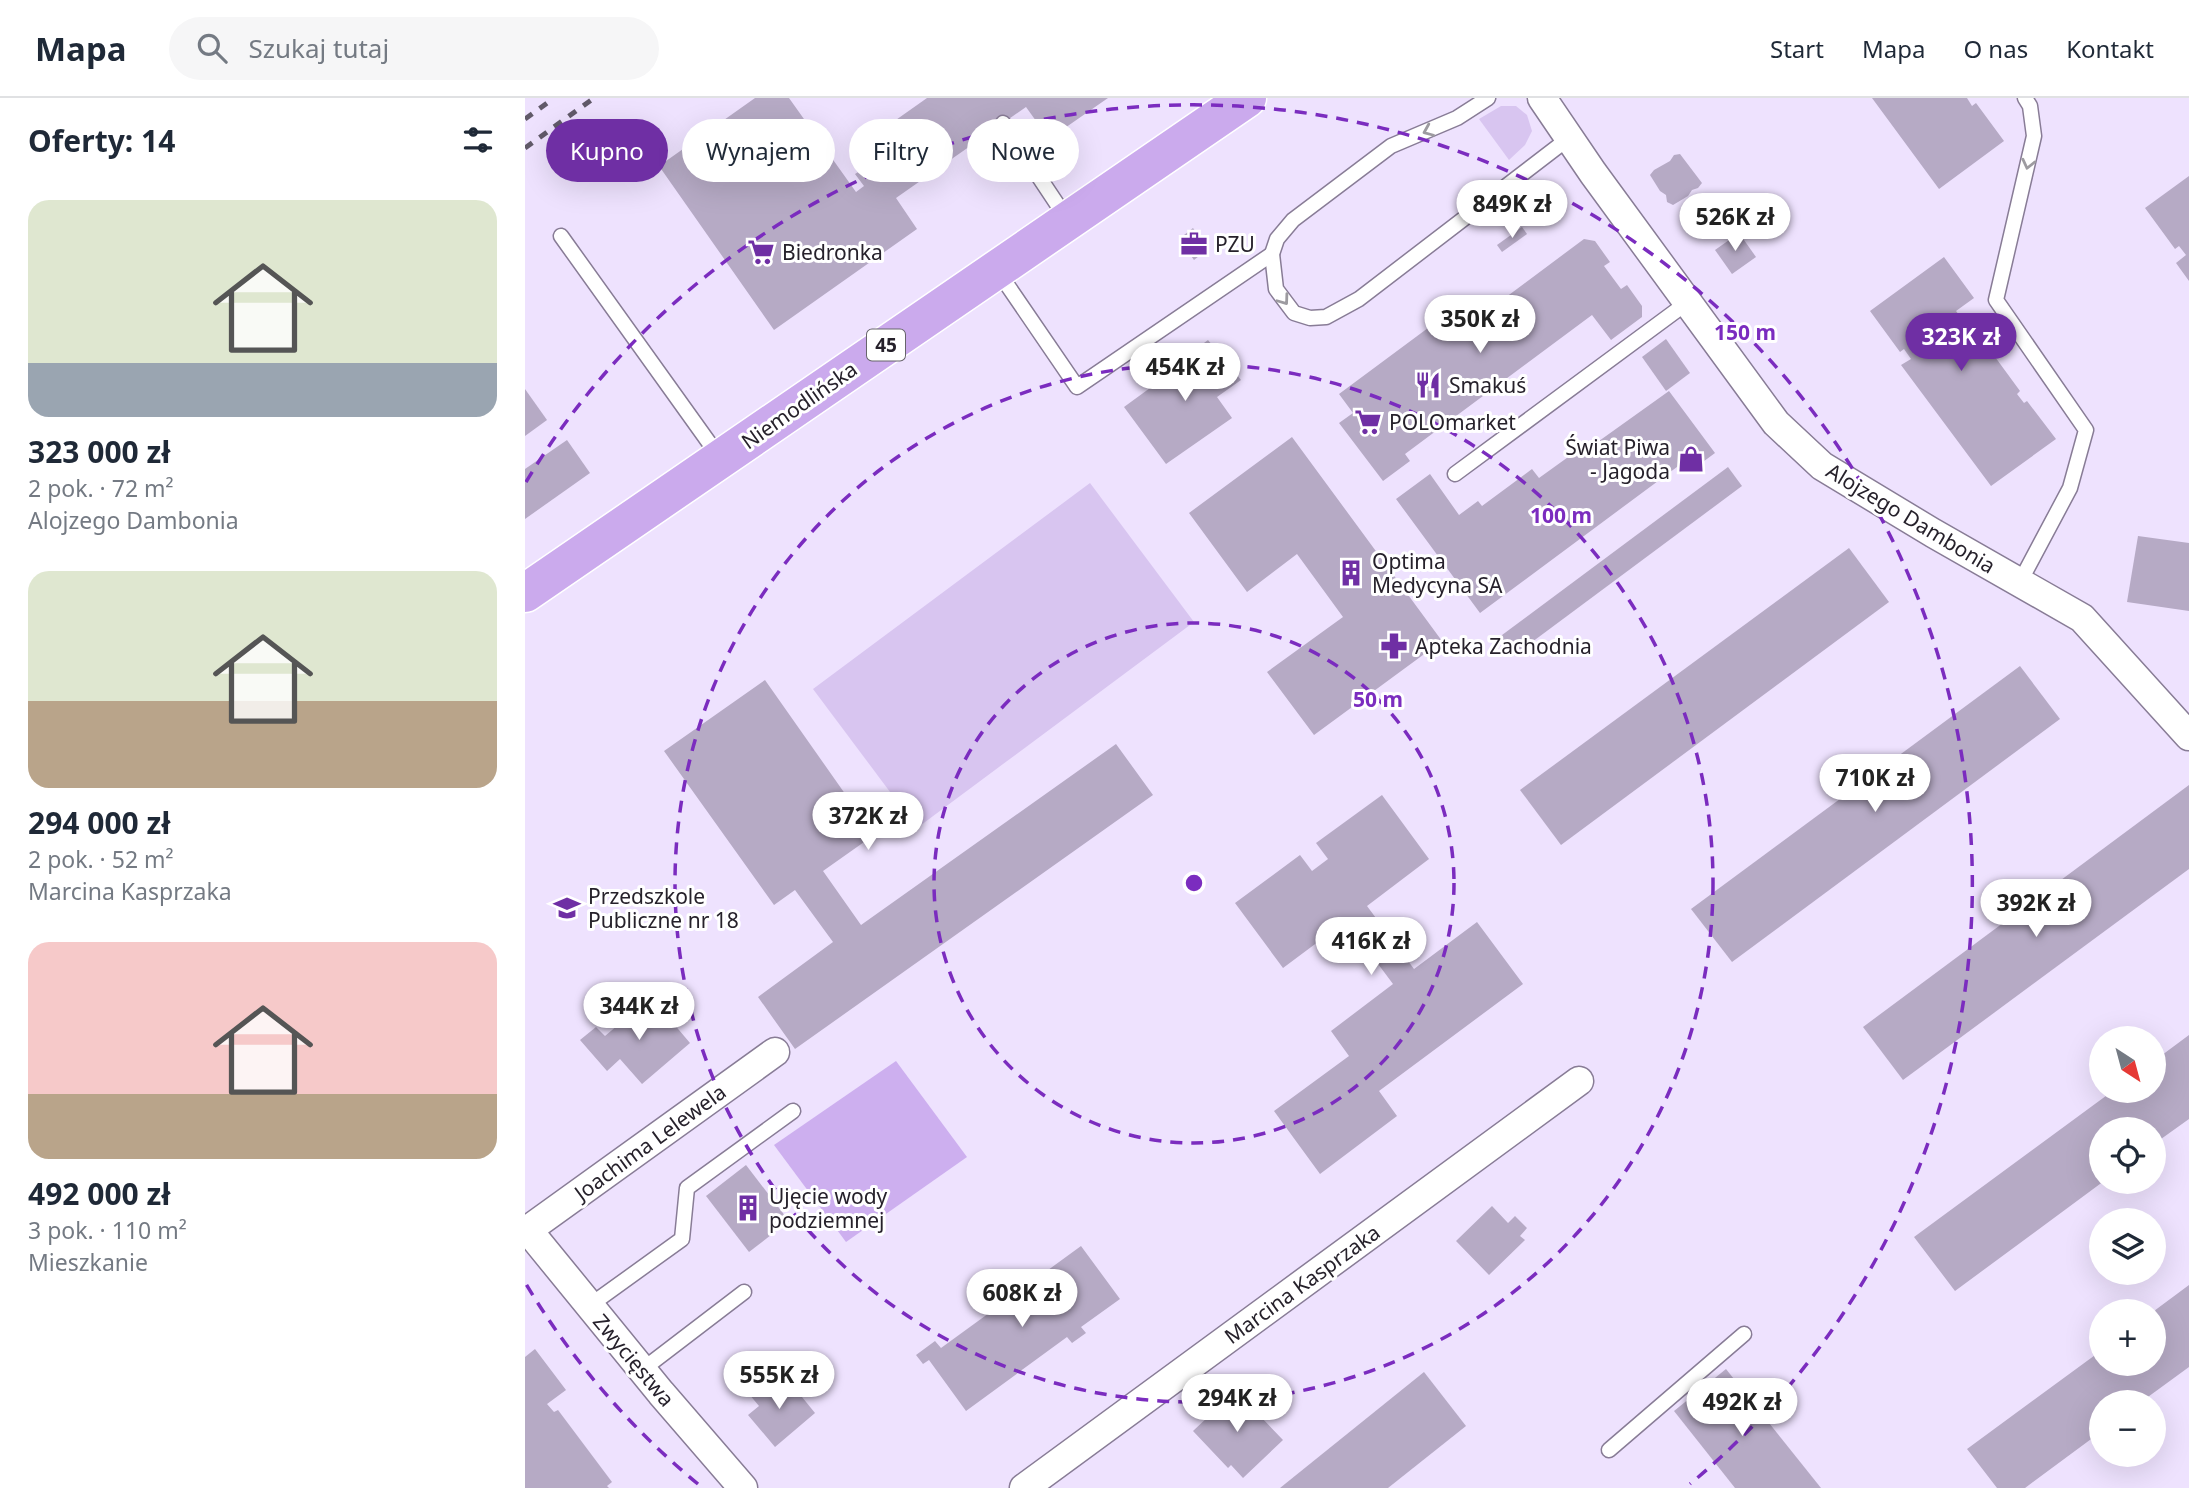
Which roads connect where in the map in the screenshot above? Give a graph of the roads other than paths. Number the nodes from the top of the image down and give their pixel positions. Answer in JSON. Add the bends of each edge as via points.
{"nodes":[{"id":1,"x":1247,"y":98,"type":"edge"},
{"id":2,"x":1488,"y":98,"type":"edge"},
{"id":3,"x":1542,"y":98,"type":"edge"},
{"id":4,"x":2025,"y":98,"type":"edge"},
{"id":5,"x":1569,"y":138,"type":"junction"},
{"id":6,"x":1043,"y":182,"type":"edge"},
{"id":7,"x":1068,"y":220,"type":"junction"},
{"id":8,"x":561,"y":236,"type":"dead end"},
{"id":9,"x":1272,"y":254,"type":"junction"},
{"id":10,"x":996,"y":269,"type":"junction"},
{"id":11,"x":1688,"y":302,"type":"junction"},
{"id":12,"x":721,"y":459,"type":"junction"},
{"id":13,"x":1455,"y":474,"type":"dead end"},
{"id":14,"x":2020,"y":582,"type":"junction"},
{"id":15,"x":525,"y":593,"type":"edge"},
{"id":16,"x":2189,"y":736,"type":"edge"},
{"id":17,"x":775,"y":1052,"type":"dead end"},
{"id":18,"x":1580,"y":1081,"type":"dead end"},
{"id":19,"x":793,"y":1111,"type":"dead end"},
{"id":20,"x":526,"y":1231,"type":"edge"},
{"id":21,"x":744,"y":1292,"type":"dead end"},
{"id":22,"x":589,"y":1306,"type":"junction"},
{"id":23,"x":1744,"y":1334,"type":"dead end"},
{"id":24,"x":642,"y":1370,"type":"junction"},
{"id":25,"x":1609,"y":1450,"type":"dead end"},
{"id":26,"x":743,"y":1488,"type":"edge"},
{"id":27,"x":1024,"y":1488,"type":"edge"}],
"edges":[{"from":1,"to":7,"type":"main road","name":"Niemodlińska","number":"45"},
{"from":2,"to":9,"type":"lane","one_way":true,"via":[[1458,118],[1391,146],[1293,220],[1277,239]]},
{"from":3,"to":5,"type":"street","name":"Alojzego Dambonia"},
{"from":4,"to":14,"type":"lane","one_way":true,"via":[[2034,136],[1996,300],[2086,430],[2070,488]]},
{"from":9,"to":5,"type":"lane","one_way":true,"via":[[1276,289],[1294,313],[1326,317],[1359,299]]},
{"from":5,"to":11,"type":"street","name":"Alojzego Dambonia"},
{"from":6,"to":7,"type":"lane"},
{"from":7,"to":10,"type":"main road","name":"Niemodlińska","number":"45"},
{"from":8,"to":12,"type":"lane"},
{"from":9,"to":10,"type":"lane","via":[[1077,387]]},
{"from":10,"to":12,"type":"main road","name":"Niemodlińska","number":"45"},
{"from":11,"to":13,"type":"lane"},
{"from":11,"to":14,"type":"street","name":"Alojzego Dambonia","via":[[1776,423],[1822,466]]},
{"from":12,"to":15,"type":"main road","name":"Niemodlińska","number":"45"},
{"from":14,"to":16,"type":"street","name":"Alojzego Dambonia","via":[[2082,618]]},
{"from":17,"to":20,"type":"street","name":"Joachima Lelewela"},
{"from":18,"to":27,"type":"street","name":"Marcina Kasprzaka"},
{"from":19,"to":22,"type":"lane","via":[[687,1188],[682,1239]]},
{"from":20,"to":22,"type":"street","name":"Zwycięstwa"},
{"from":21,"to":24,"type":"lane"},
{"from":22,"to":24,"type":"street","name":"Zwycięstwa"},
{"from":23,"to":25,"type":"lane"},
{"from":24,"to":26,"type":"street","name":"Zwycięstwa"}]}
